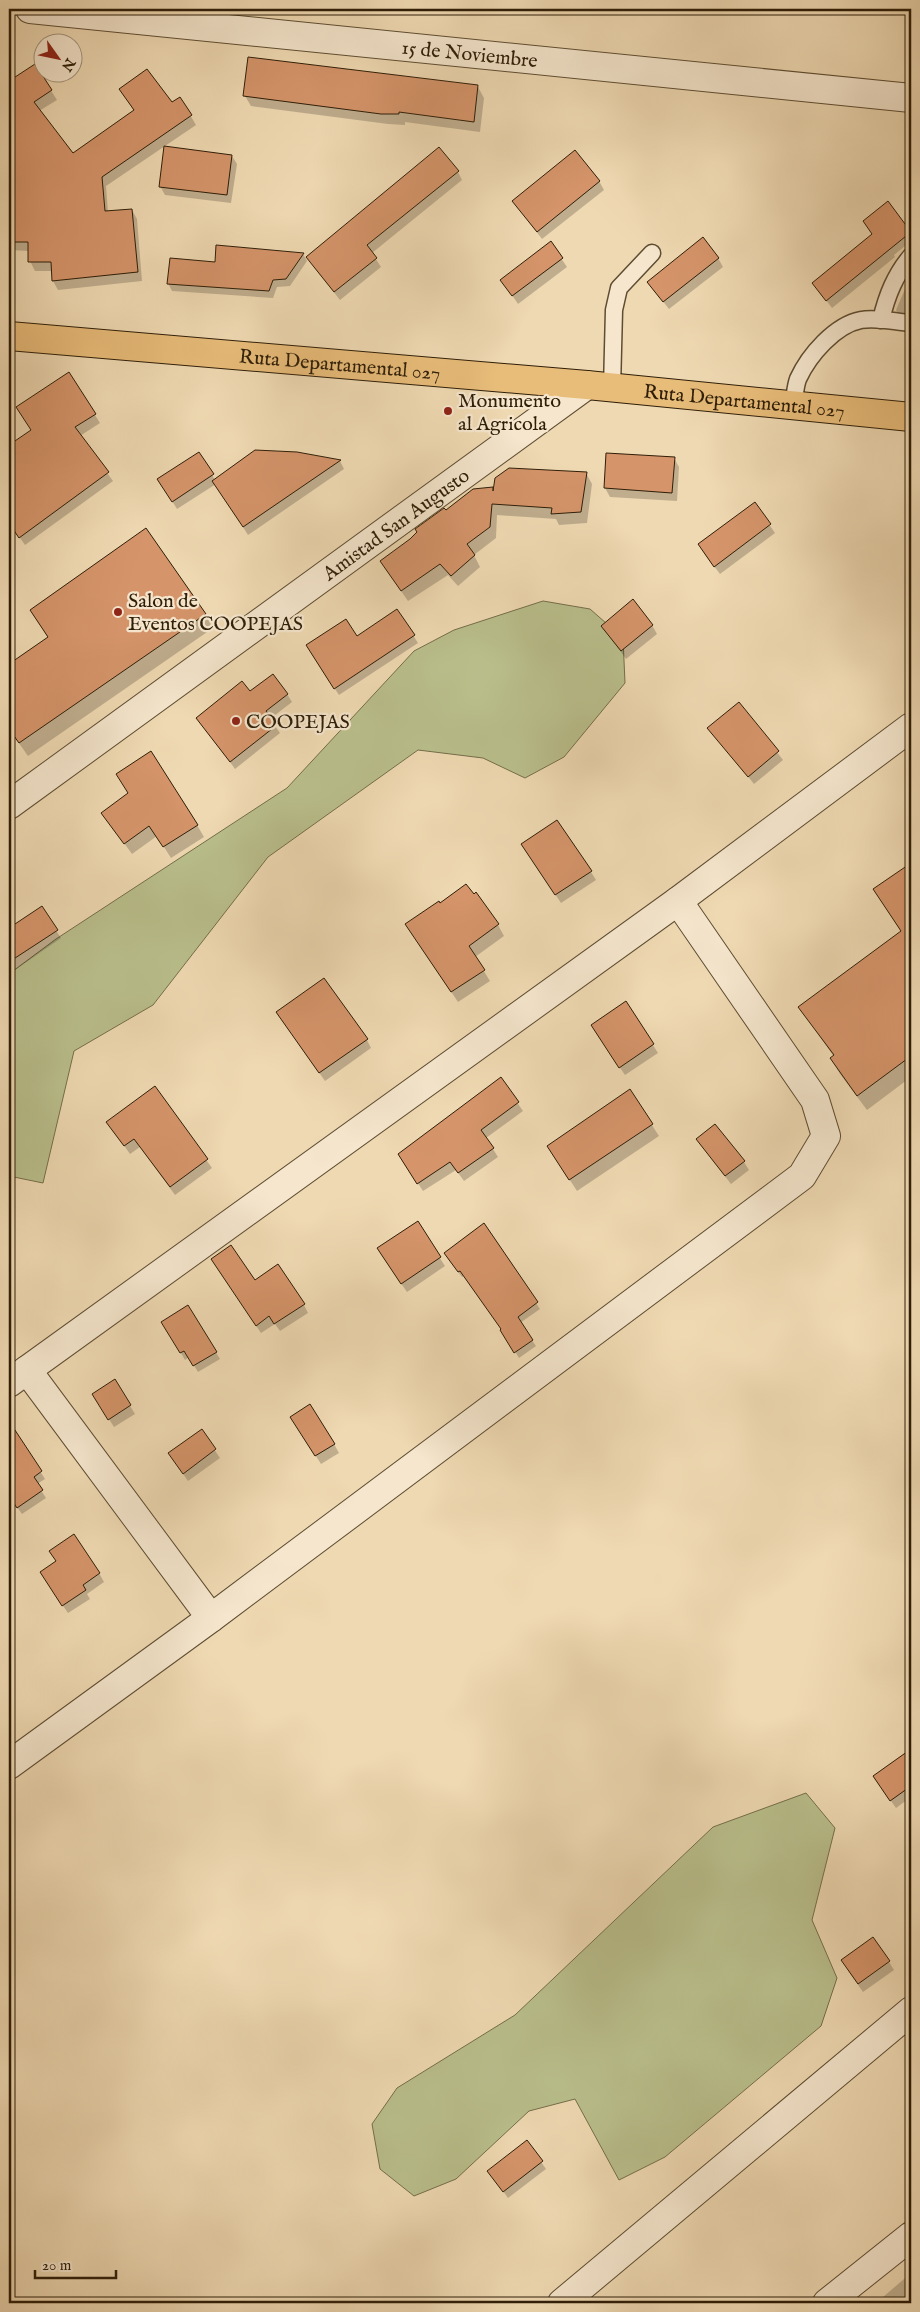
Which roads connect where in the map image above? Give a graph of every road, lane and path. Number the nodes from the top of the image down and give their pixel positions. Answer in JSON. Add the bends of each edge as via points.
{"nodes":[{"id":1,"x":30,"y":9,"type":"edge"},
{"id":2,"x":911,"y":98,"type":"edge"},
{"id":3,"x":652,"y":253,"type":"dead end"},
{"id":4,"x":911,"y":256,"type":"edge"},
{"id":5,"x":882,"y":320,"type":"junction"},
{"id":6,"x":911,"y":324,"type":"edge"},
{"id":7,"x":9,"y":336,"type":"edge"},
{"id":8,"x":599,"y":387,"type":"junction"},
{"id":9,"x":793,"y":406,"type":"junction"},
{"id":10,"x":911,"y":417,"type":"edge"},
{"id":11,"x":911,"y":727,"type":"edge"},
{"id":12,"x":9,"y":805,"type":"edge"},
{"id":13,"x":678,"y":901,"type":"junction"},
{"id":14,"x":18,"y":1377,"type":"edge"},
{"id":15,"x":211,"y":1618,"type":"junction"},
{"id":16,"x":9,"y":1765,"type":"edge"},
{"id":17,"x":911,"y":2011,"type":"edge"},
{"id":18,"x":911,"y":2236,"type":"edge"},
{"id":19,"x":562,"y":2303,"type":"edge"},
{"id":20,"x":827,"y":2303,"type":"edge"}],
"edges":[{"from":1,"to":2,"type":"street","name":"15 de Noviembre"},
{"from":3,"to":8,"type":"lane","via":[[620,288]]},
{"from":4,"to":5,"type":"lane","via":[[887,295]]},
{"from":5,"to":6,"type":"lane"},
{"from":5,"to":9,"type":"lane","via":[[853,322],[830,338],[802,372]]},
{"from":7,"to":8,"type":"main road","name":"Ruta Departamental 027"},
{"from":8,"to":9,"type":"main road","name":"Ruta Departamental 027"},
{"from":8,"to":12,"type":"street","name":"Amistad San Augusto"},
{"from":9,"to":10,"type":"main road","name":"Ruta Departamental 027"},
{"from":11,"to":13,"type":"street"},
{"from":13,"to":14,"type":"street"},
{"from":13,"to":15,"type":"street","via":[[815,1100],[826,1136],[802,1176]]},
{"from":14,"to":15,"type":"street"},
{"from":15,"to":16,"type":"street"},
{"from":17,"to":19,"type":"street"},
{"from":18,"to":20,"type":"street"}]}
